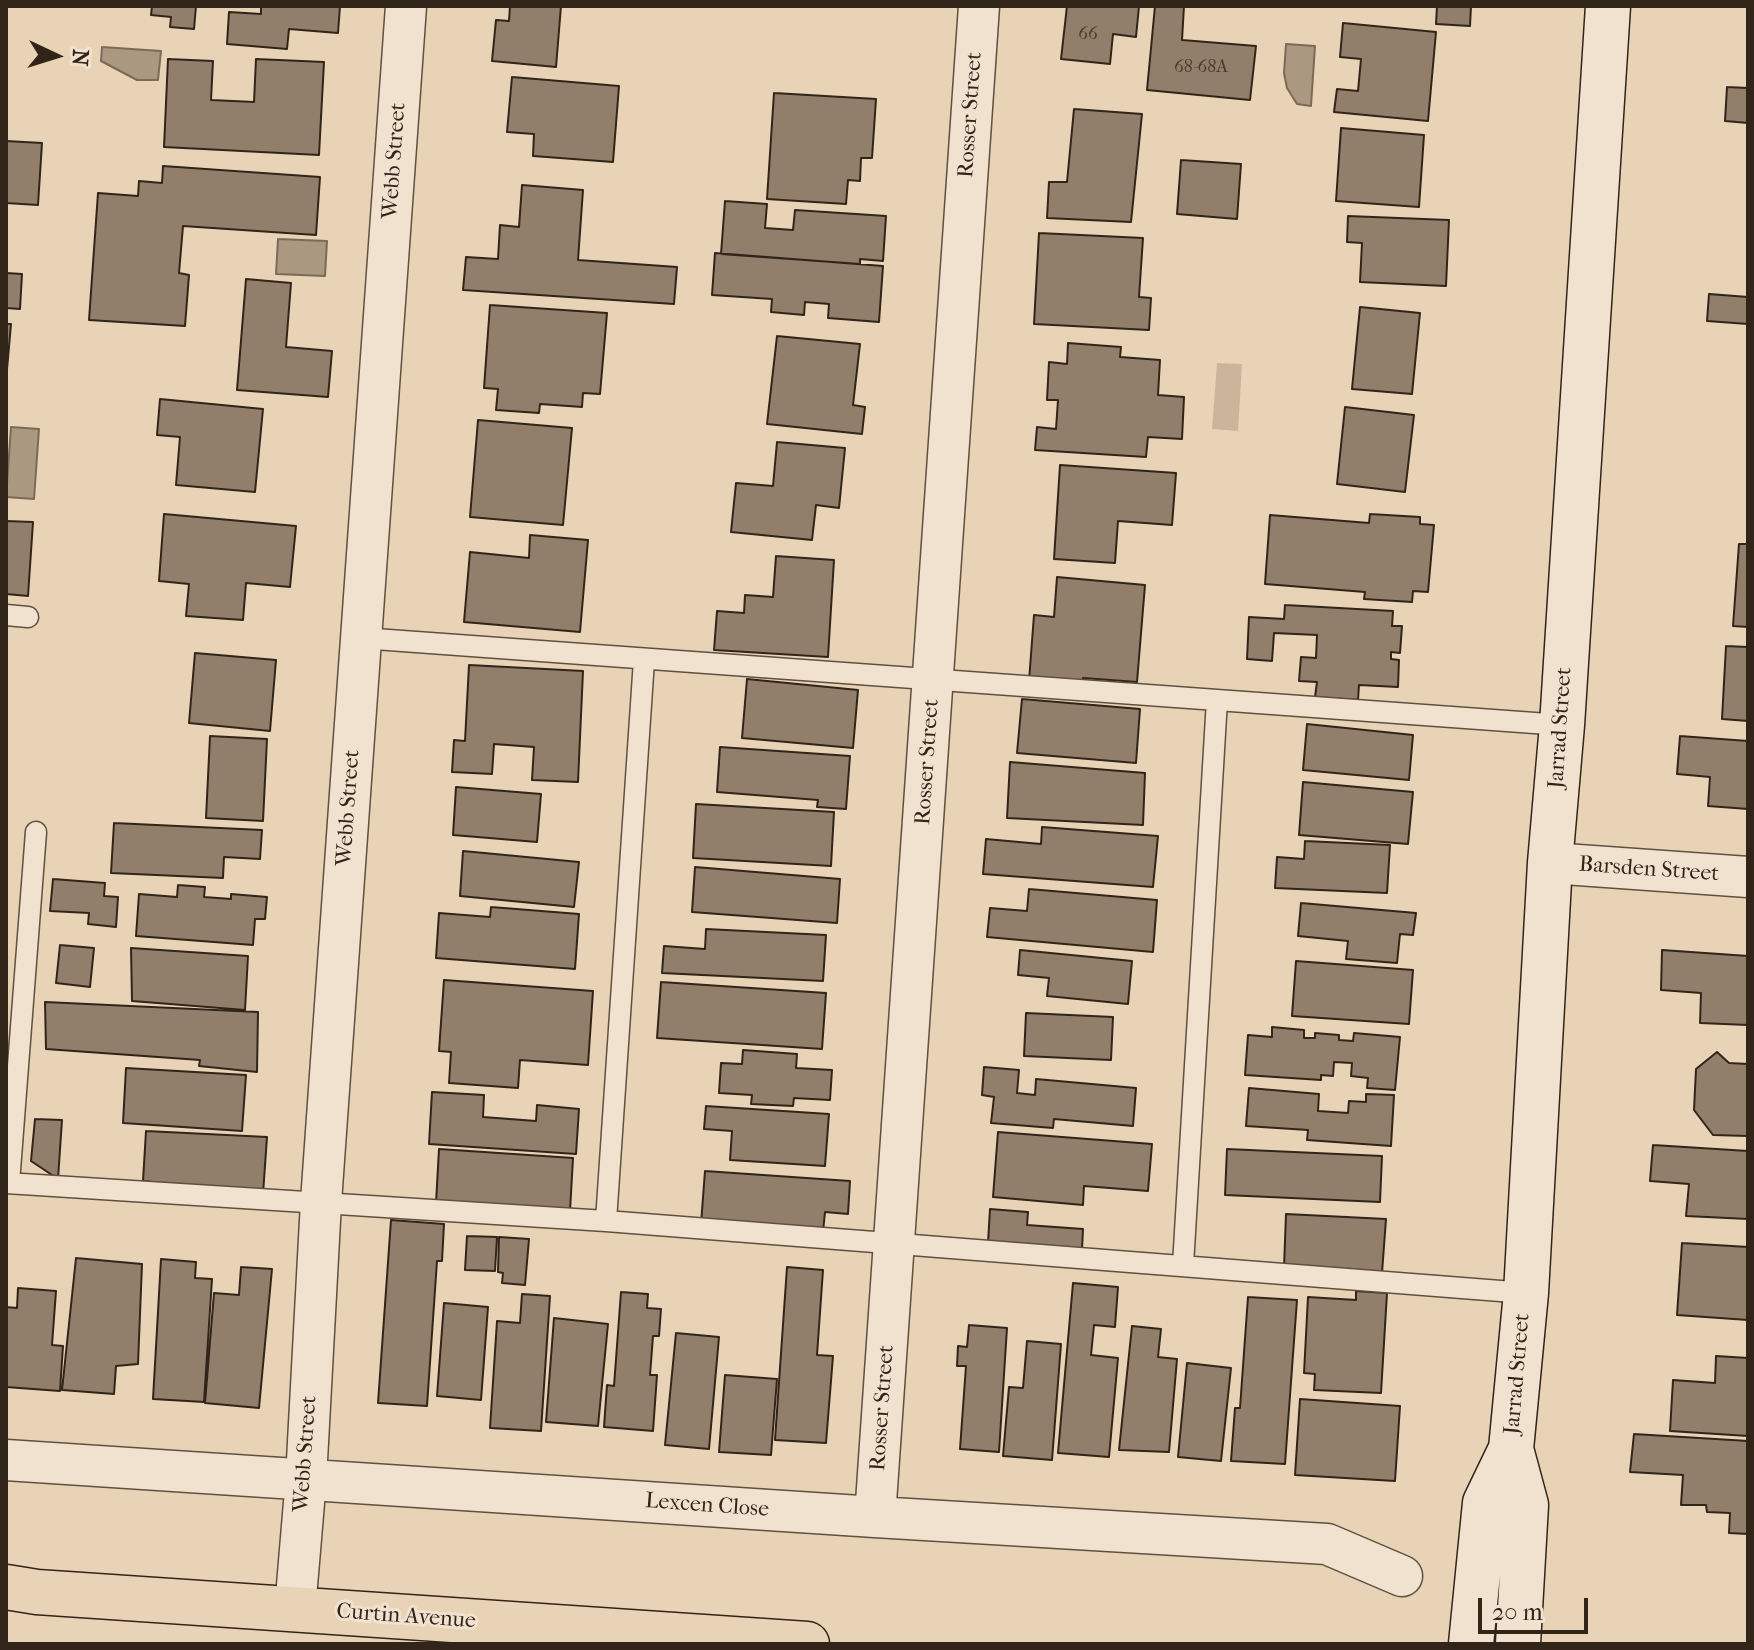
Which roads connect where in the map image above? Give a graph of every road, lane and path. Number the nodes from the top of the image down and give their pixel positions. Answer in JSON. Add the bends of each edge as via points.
{"nodes":[{"id":1,"x":406,"y":6,"type":"edge"},
{"id":2,"x":979,"y":6,"type":"edge"},
{"id":3,"x":1608,"y":6,"type":"edge"},
{"id":4,"x":6,"y":615,"type":"edge"},
{"id":5,"x":28,"y":617,"type":"dead end"},
{"id":6,"x":361,"y":638,"type":"junction"},
{"id":7,"x":644,"y":660,"type":"junction"},
{"id":8,"x":933,"y":679,"type":"junction"},
{"id":9,"x":1217,"y":700,"type":"junction"},
{"id":10,"x":1562,"y":725,"type":"junction"},
{"id":11,"x":36,"y":832,"type":"dead end"},
{"id":12,"x":1550,"y":863,"type":"junction"},
{"id":13,"x":1748,"y":877,"type":"edge"},
{"id":14,"x":8,"y":1183,"type":"edge"},
{"id":15,"x":321,"y":1202,"type":"junction"},
{"id":16,"x":606,"y":1221,"type":"junction"},
{"id":17,"x":895,"y":1242,"type":"junction"},
{"id":18,"x":1183,"y":1265,"type":"junction"},
{"id":19,"x":1526,"y":1293,"type":"junction"},
{"id":20,"x":1511,"y":1449,"type":"junction"},
{"id":21,"x":6,"y":1460,"type":"edge"},
{"id":22,"x":306,"y":1479,"type":"junction"},
{"id":23,"x":875,"y":1517,"type":"junction"},
{"id":24,"x":1402,"y":1576,"type":"dead end"},
{"id":25,"x":6,"y":1587,"type":"edge"},
{"id":26,"x":295,"y":1609,"type":"junction"},
{"id":27,"x":807,"y":1644,"type":"edge"},
{"id":28,"x":1471,"y":1644,"type":"edge"},
{"id":29,"x":1518,"y":1644,"type":"edge"}],
"edges":[{"from":1,"to":6,"type":"street","name":"Webb Street"},
{"from":2,"to":8,"type":"street","name":"Rosser Street"},
{"from":3,"to":10,"type":"street","name":"Jarrad Street"},
{"from":4,"to":5,"type":"lane"},
{"from":6,"to":7,"type":"lane"},
{"from":6,"to":15,"type":"street","name":"Webb Street"},
{"from":7,"to":8,"type":"lane"},
{"from":7,"to":16,"type":"lane"},
{"from":8,"to":9,"type":"lane"},
{"from":8,"to":17,"type":"street","name":"Rosser Street"},
{"from":9,"to":10,"type":"lane"},
{"from":9,"to":18,"type":"lane"},
{"from":10,"to":12,"type":"street","name":"Jarrad Street"},
{"from":11,"to":14,"type":"lane"},
{"from":12,"to":13,"type":"street","name":"Barsden Street"},
{"from":12,"to":19,"type":"street","name":"Jarrad Street"},
{"from":14,"to":15,"type":"lane"},
{"from":15,"to":16,"type":"lane"},
{"from":15,"to":22,"type":"street","name":"Webb Street"},
{"from":16,"to":17,"type":"lane"},
{"from":17,"to":18,"type":"lane"},
{"from":17,"to":23,"type":"street","name":"Rosser Street"},
{"from":18,"to":19,"type":"lane"},
{"from":19,"to":20,"type":"street","name":"Jarrad Street"},
{"from":20,"to":28,"type":"street","name":"Jarrad Street","via":[[1485,1503]]},
{"from":20,"to":29,"type":"street","name":"Jarrad Street","via":[[1526,1505]]},
{"from":21,"to":22,"type":"street","name":"Lexcen Close"},
{"from":22,"to":23,"type":"street","name":"Lexcen Close"},
{"from":22,"to":26,"type":"street","name":"Webb Street"},
{"from":23,"to":24,"type":"street","name":"Lexcen Close","via":[[1327,1544]]},
{"from":25,"to":26,"type":"main road","name":"Curtin Avenue"},
{"from":26,"to":27,"type":"main road","name":"Curtin Avenue"}]}
